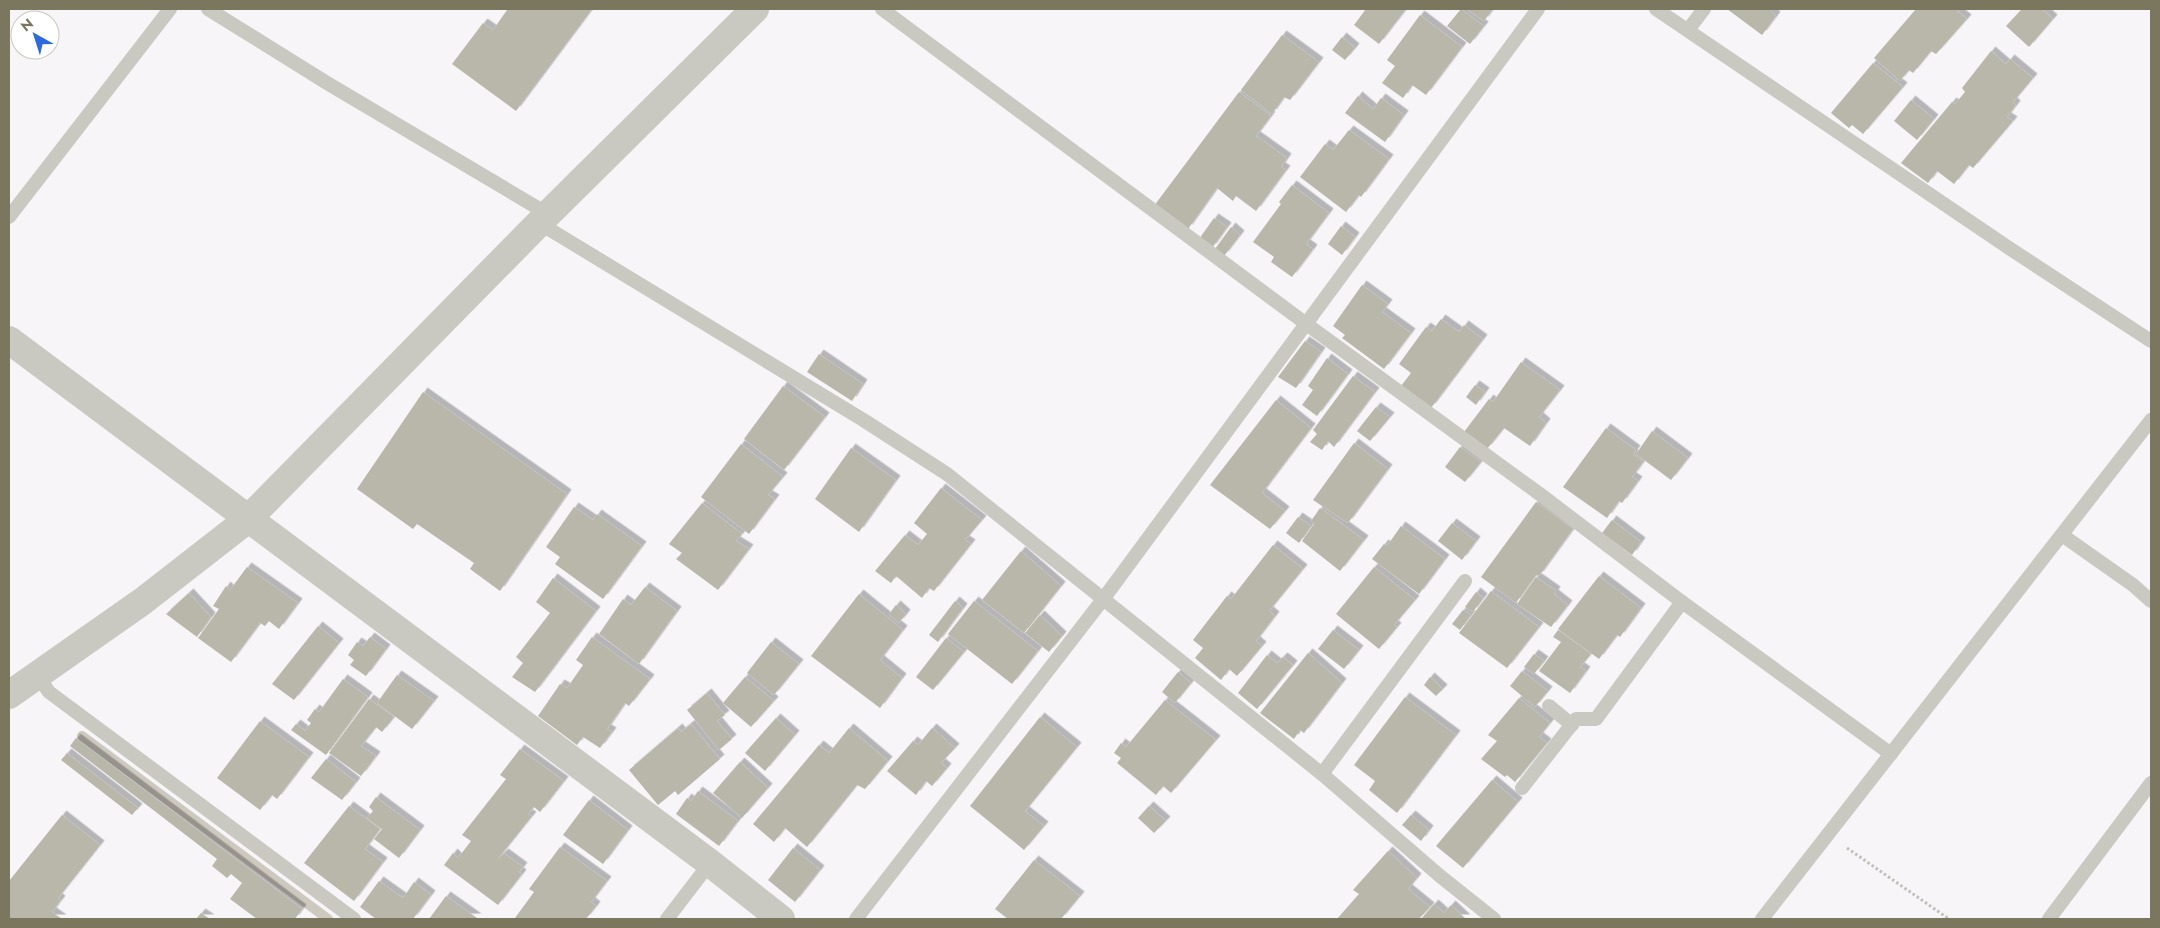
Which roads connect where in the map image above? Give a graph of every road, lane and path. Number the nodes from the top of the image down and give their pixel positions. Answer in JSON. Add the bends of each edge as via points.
{"nodes":[{"id":1,"x":170,"y":9,"type":"edge"},
{"id":2,"x":208,"y":9,"type":"edge"},
{"id":3,"x":756,"y":9,"type":"edge"},
{"id":4,"x":882,"y":9,"type":"edge"},
{"id":5,"x":1538,"y":9,"type":"edge"},
{"id":6,"x":1656,"y":9,"type":"edge"},
{"id":7,"x":1704,"y":9,"type":"edge"},
{"id":8,"x":1688,"y":30,"type":"junction"},
{"id":9,"x":9,"y":217,"type":"edge"},
{"id":10,"x":544,"y":219,"type":"junction"},
{"id":11,"x":1305,"y":323,"type":"junction"},
{"id":12,"x":9,"y":340,"type":"edge"},
{"id":13,"x":2151,"y":341,"type":"edge"},
{"id":14,"x":2151,"y":420,"type":"edge"},
{"id":15,"x":248,"y":520,"type":"junction"},
{"id":16,"x":2062,"y":535,"type":"junction"},
{"id":17,"x":1465,"y":581,"type":"dead end"},
{"id":18,"x":1104,"y":598,"type":"junction"},
{"id":19,"x":2151,"y":601,"type":"edge"},
{"id":20,"x":1682,"y":602,"type":"junction"},
{"id":21,"x":37,"y":675,"type":"junction"},
{"id":22,"x":9,"y":695,"type":"edge"},
{"id":23,"x":1549,"y":706,"type":"dead end"},
{"id":24,"x":1572,"y":725,"type":"junction"},
{"id":25,"x":1891,"y":754,"type":"junction"},
{"id":26,"x":1322,"y":774,"type":"junction"},
{"id":27,"x":2151,"y":783,"type":"edge"},
{"id":28,"x":1522,"y":788,"type":"dead end"},
{"id":29,"x":1828,"y":835,"type":"junction"},
{"id":30,"x":710,"y":863,"type":"junction"},
{"id":31,"x":354,"y":919,"type":"edge"},
{"id":32,"x":668,"y":919,"type":"edge"},
{"id":33,"x":781,"y":919,"type":"edge"},
{"id":34,"x":856,"y":919,"type":"edge"},
{"id":35,"x":1494,"y":919,"type":"edge"},
{"id":36,"x":1762,"y":919,"type":"edge"},
{"id":37,"x":1950,"y":919,"type":"edge"},
{"id":38,"x":2049,"y":919,"type":"edge"}],
"edges":[{"from":1,"to":9,"type":"lane"},
{"from":2,"to":10,"type":"lane"},
{"from":3,"to":10,"type":"street"},
{"from":4,"to":11,"type":"lane"},
{"from":5,"to":11,"type":"lane"},
{"from":6,"to":8,"type":"lane"},
{"from":7,"to":8,"type":"lane"},
{"from":8,"to":13,"type":"lane"},
{"from":10,"to":15,"type":"street"},
{"from":10,"to":18,"type":"lane","via":[[947,474]]},
{"from":11,"to":18,"type":"lane"},
{"from":11,"to":20,"type":"lane"},
{"from":12,"to":15,"type":"street"},
{"from":14,"to":16,"type":"lane"},
{"from":15,"to":21,"type":"street","via":[[142,601]]},
{"from":15,"to":30,"type":"street"},
{"from":16,"to":19,"type":"lane"},
{"from":16,"to":25,"type":"lane"},
{"from":17,"to":26,"type":"lane"},
{"from":18,"to":26,"type":"lane"},
{"from":18,"to":34,"type":"lane"},
{"from":20,"to":24,"type":"lane","via":[[1596,719],[1576,719]]},
{"from":20,"to":25,"type":"lane"},
{"from":21,"to":22,"type":"street"},
{"from":21,"to":31,"type":"lane","via":[[49,692]]},
{"from":23,"to":24,"type":"lane"},
{"from":24,"to":28,"type":"lane"},
{"from":25,"to":29,"type":"lane"},
{"from":26,"to":35,"type":"lane"},
{"from":27,"to":38,"type":"lane"},
{"from":29,"to":36,"type":"lane"},
{"from":29,"to":37,"type":"path"},
{"from":30,"to":32,"type":"lane"},
{"from":30,"to":33,"type":"street"}]}
